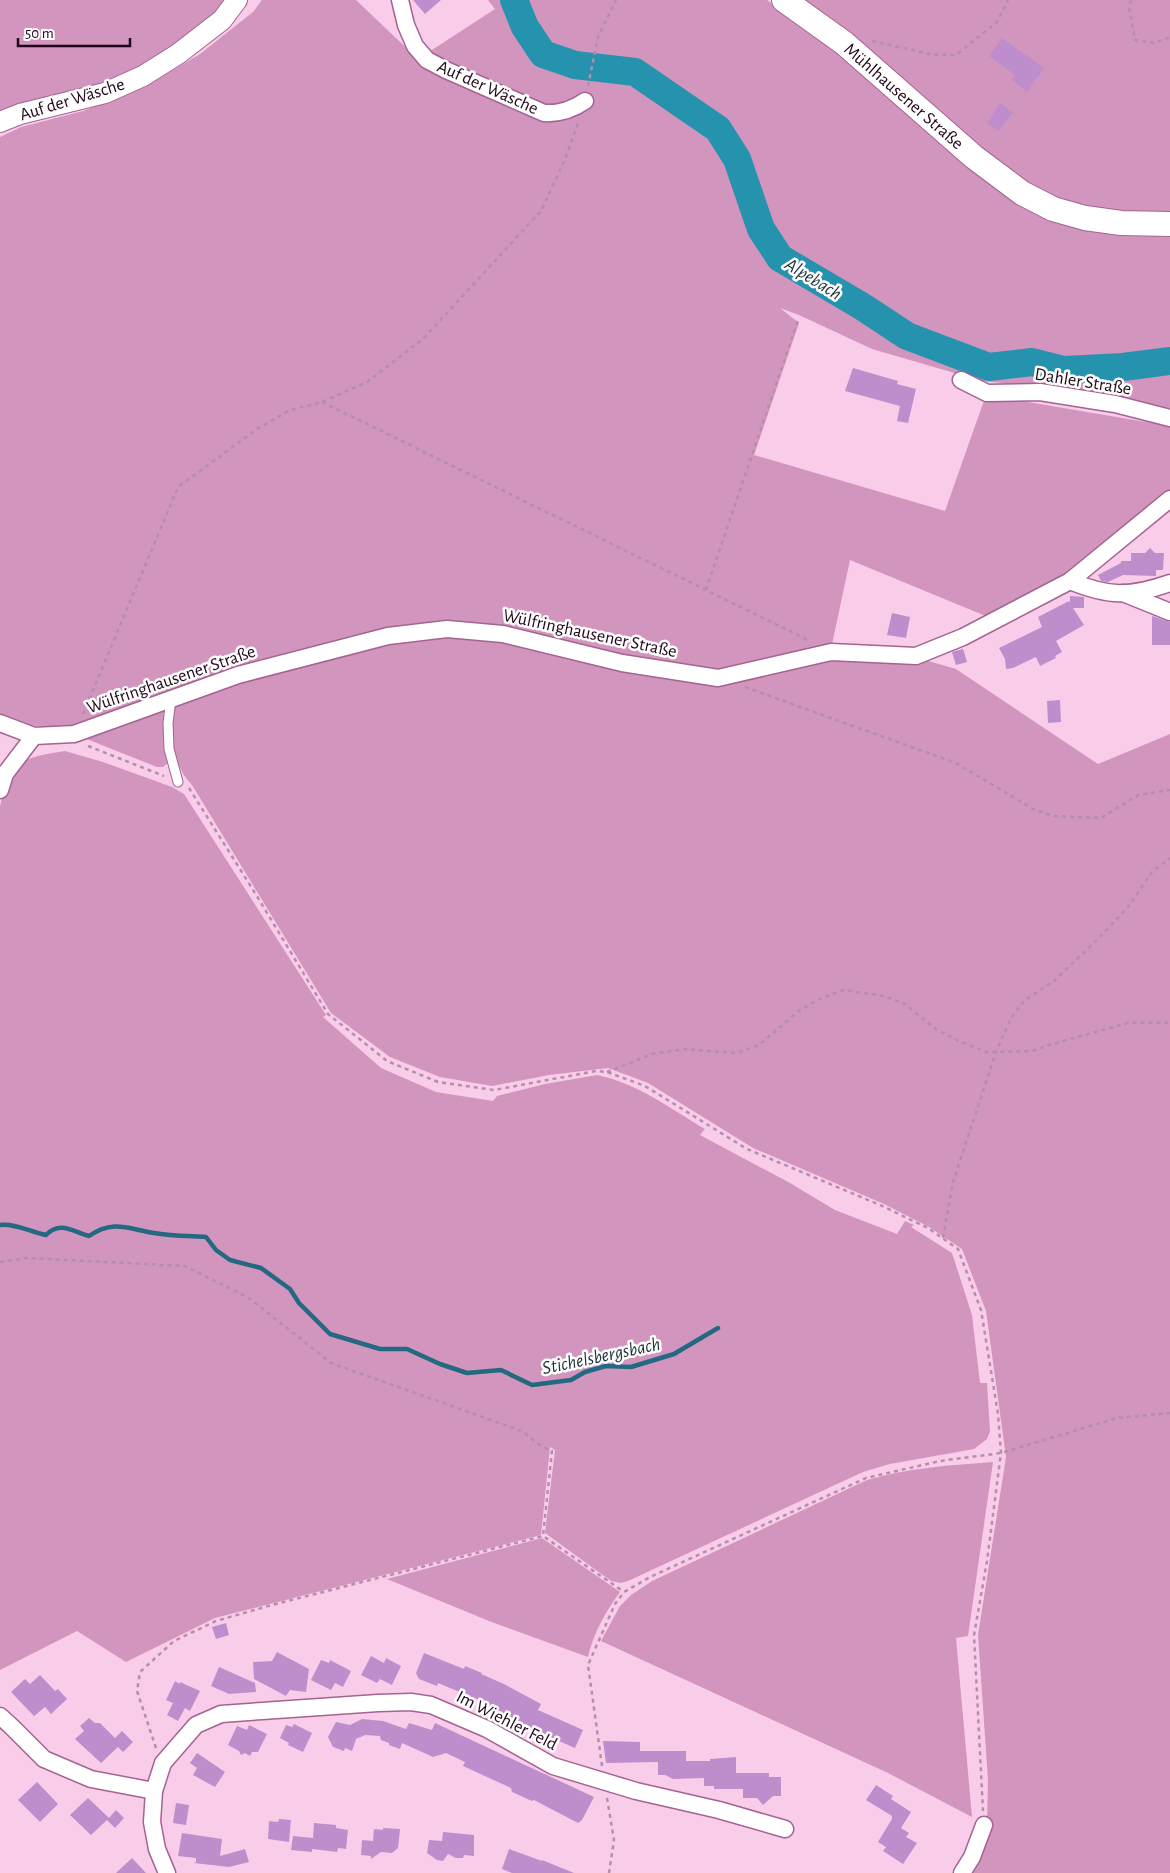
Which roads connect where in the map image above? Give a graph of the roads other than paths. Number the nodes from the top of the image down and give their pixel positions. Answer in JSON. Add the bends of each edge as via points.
{"nodes":[{"id":1,"x":237,"y":0,"type":"edge"},
{"id":2,"x":400,"y":0,"type":"edge"},
{"id":3,"x":784,"y":0,"type":"edge"},
{"id":4,"x":585,"y":101,"type":"road end"},
{"id":5,"x":0,"y":122,"type":"edge"},
{"id":6,"x":1170,"y":224,"type":"edge"},
{"id":7,"x":961,"y":380,"type":"dead end"},
{"id":8,"x":1170,"y":418,"type":"edge"},
{"id":9,"x":1170,"y":499,"type":"edge"},
{"id":10,"x":1070,"y":581,"type":"junction"},
{"id":11,"x":1170,"y":583,"type":"edge"},
{"id":12,"x":1123,"y":593,"type":"junction"},
{"id":13,"x":1170,"y":612,"type":"edge"},
{"id":14,"x":171,"y":699,"type":"junction"},
{"id":15,"x":0,"y":723,"type":"edge"},
{"id":16,"x":34,"y":736,"type":"junction"},
{"id":17,"x":178,"y":782,"type":"road end"},
{"id":18,"x":0,"y":790,"type":"edge"},
{"id":19,"x":0,"y":1716,"type":"edge"},
{"id":20,"x":154,"y":1792,"type":"junction"},
{"id":21,"x":984,"y":1825,"type":"road end"},
{"id":22,"x":785,"y":1829,"type":"dead end"},
{"id":23,"x":167,"y":1873,"type":"edge"},
{"id":24,"x":962,"y":1873,"type":"edge"}],
"edges":[{"from":1,"to":5,"type":"street","name":"Auf der Wäsche","via":[[222,20],[143,76],[105,92]]},
{"from":2,"to":4,"type":"street","name":"Auf der Wäsche","via":[[415,46],[427,60],[544,113],[566,112]]},
{"from":3,"to":6,"type":"main road","name":"Mühlhausener Straße","via":[[844,43],[974,157],[1022,193],[1053,209],[1085,218]]},
{"from":7,"to":8,"type":"street","name":"Dahler Straße","via":[[986,393],[1040,392],[1115,404]]},
{"from":9,"to":10,"type":"street","name":"Wülfringhausener Straße"},
{"from":10,"to":12,"type":"street","via":[[1091,590]]},
{"from":10,"to":14,"type":"street","name":"Wülfringhausener Straße","via":[[963,637],[916,656],[831,652],[718,678],[622,663],[504,634],[447,629],[388,636],[238,675]]},
{"from":11,"to":12,"type":"street"},
{"from":12,"to":13,"type":"street"},
{"from":14,"to":16,"type":"street","name":"Wülfringhausener Straße","via":[[77,739]]},
{"from":14,"to":17,"type":"lane","via":[[169,749]]},
{"from":15,"to":16,"type":"street","name":"Wülfringhausener Straße"},
{"from":16,"to":18,"type":"street","via":[[5,774]]},
{"from":19,"to":20,"type":"street","via":[[44,1759],[91,1779]]},
{"from":20,"to":22,"type":"street","name":"Im Wiehler Feld","via":[[163,1763],[196,1725],[221,1714],[411,1702],[431,1705],[457,1715],[553,1766]]},
{"from":20,"to":23,"type":"street","name":"Im Wiehler Feld","via":[[152,1822],[157,1849]]},
{"from":21,"to":24,"type":"street"}]}
